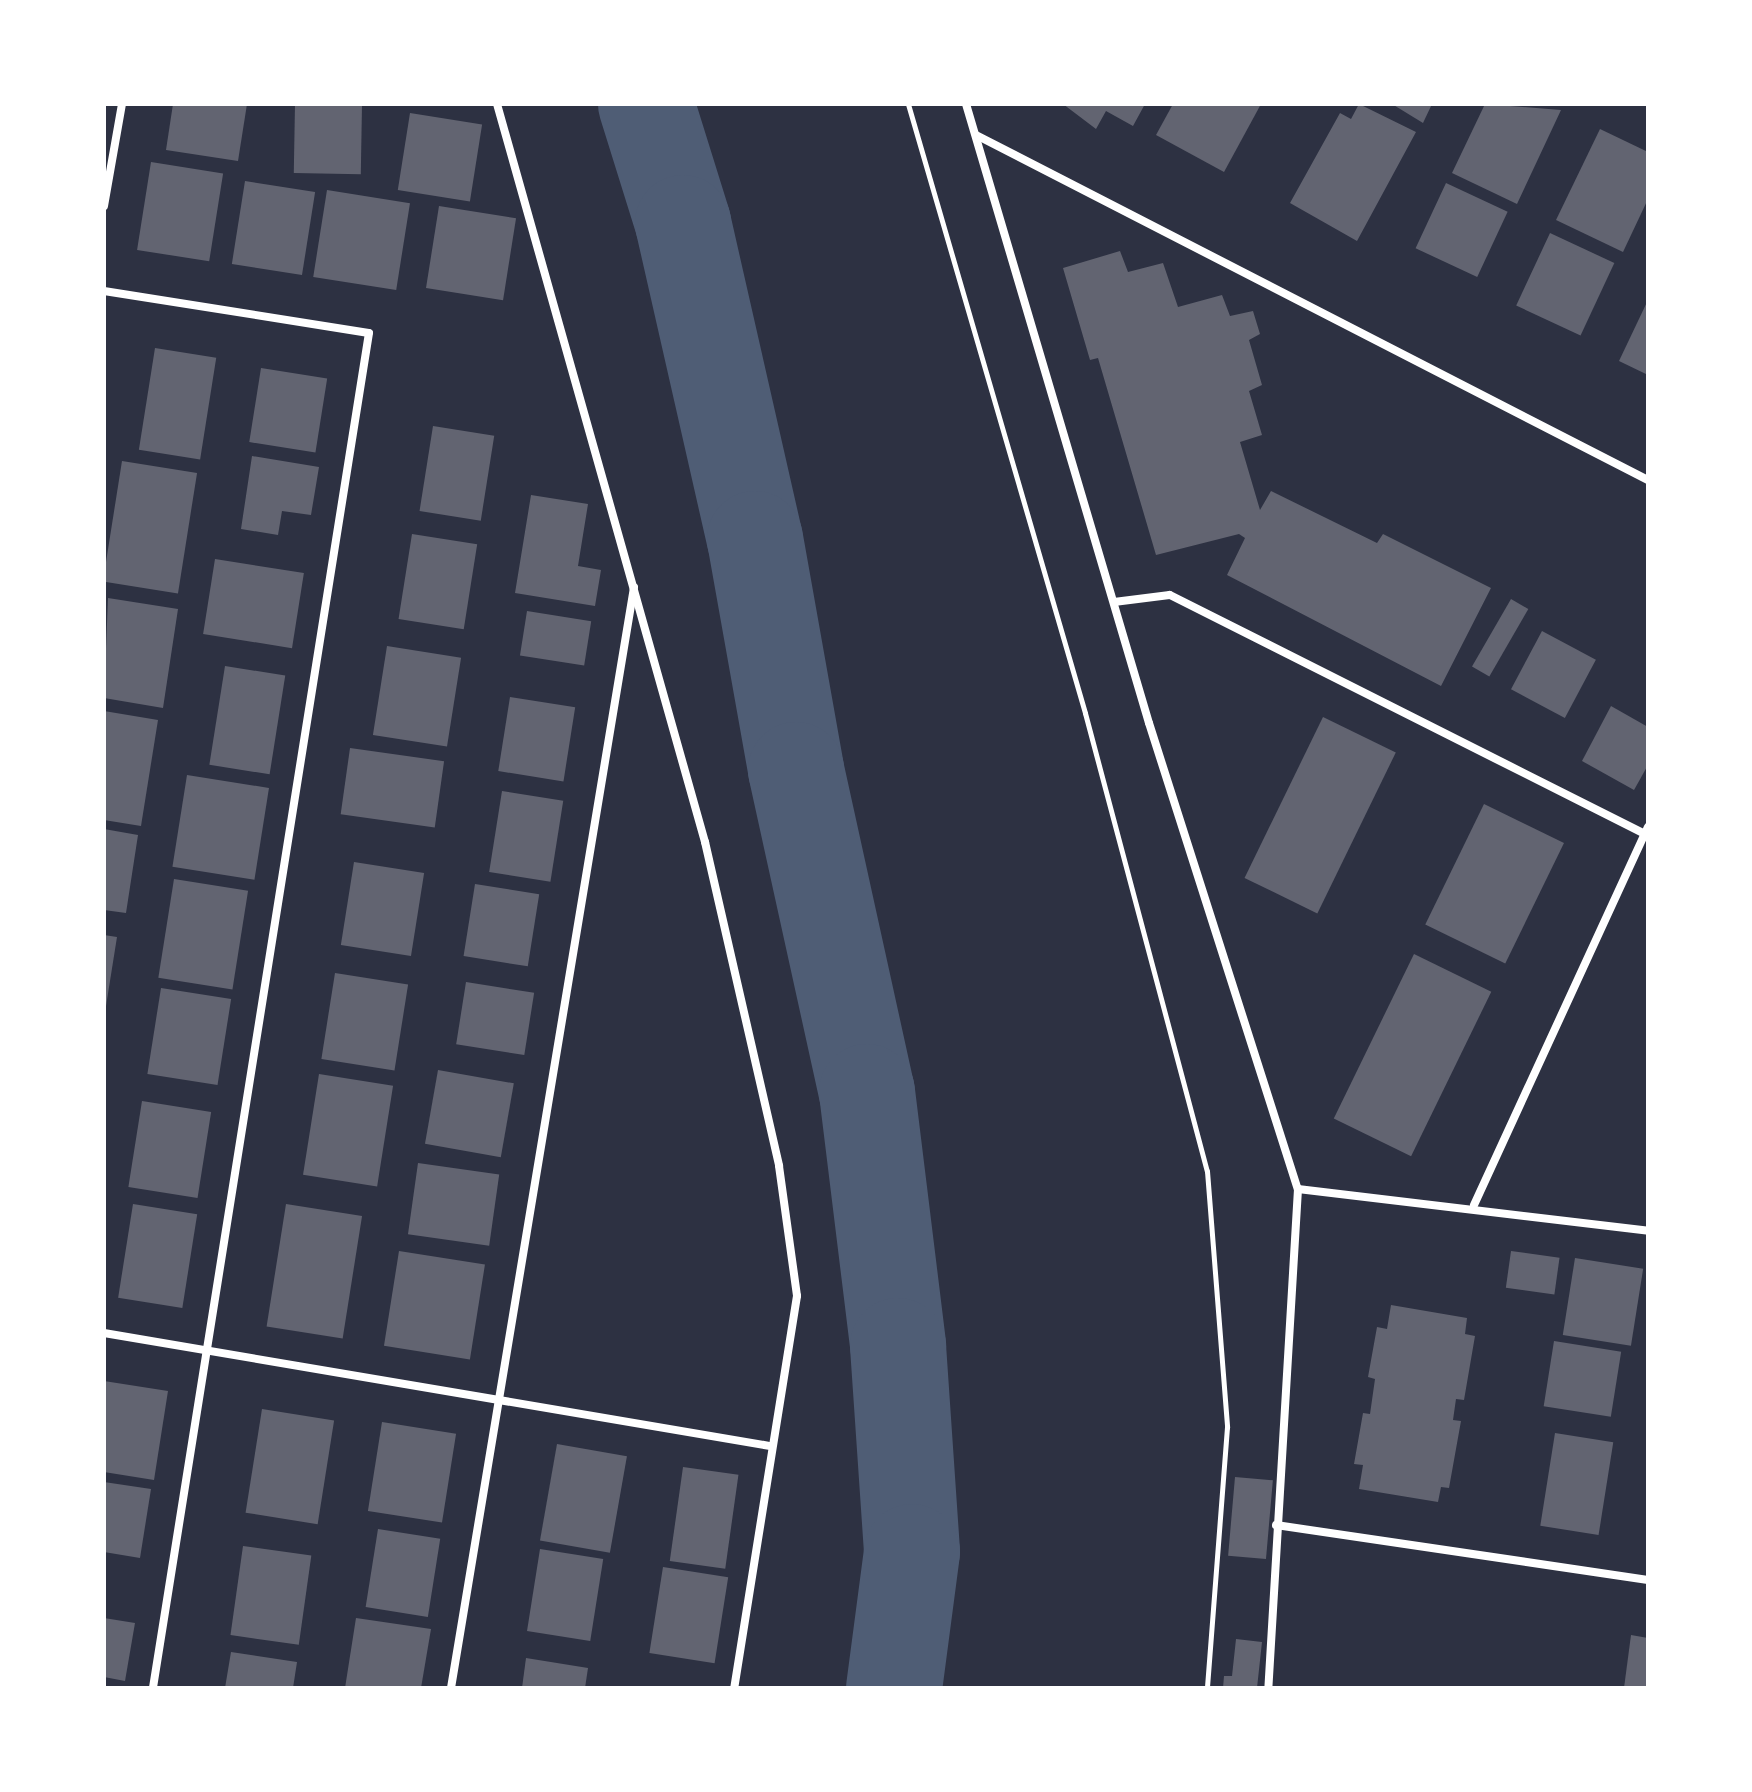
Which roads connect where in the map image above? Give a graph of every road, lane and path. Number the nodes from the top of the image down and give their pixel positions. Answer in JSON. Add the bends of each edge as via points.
{"nodes":[{"id":1,"x":122,"y":104,"type":"edge"},
{"id":2,"x":497,"y":104,"type":"edge"},
{"id":3,"x":908,"y":104,"type":"edge"},
{"id":4,"x":966,"y":104,"type":"edge"},
{"id":5,"x":976,"y":135,"type":"junction"},
{"id":6,"x":104,"y":206,"type":"edge"},
{"id":7,"x":104,"y":291,"type":"edge"},
{"id":8,"x":1648,"y":480,"type":"edge"},
{"id":9,"x":635,"y":583,"type":"junction"},
{"id":10,"x":1114,"y":602,"type":"junction"},
{"id":11,"x":1646,"y":831,"type":"edge"},
{"id":12,"x":1298,"y":1189,"type":"junction"},
{"id":13,"x":1474,"y":1205,"type":"junction"},
{"id":14,"x":1648,"y":1231,"type":"edge"},
{"id":15,"x":104,"y":1333,"type":"edge"},
{"id":16,"x":208,"y":1350,"type":"junction"},
{"id":17,"x":498,"y":1398,"type":"junction"},
{"id":18,"x":770,"y":1446,"type":"junction"},
{"id":19,"x":1276,"y":1525,"type":"junction"},
{"id":20,"x":1648,"y":1580,"type":"edge"},
{"id":21,"x":153,"y":1688,"type":"edge"},
{"id":22,"x":451,"y":1688,"type":"edge"},
{"id":23,"x":734,"y":1688,"type":"edge"},
{"id":24,"x":1207,"y":1688,"type":"edge"},
{"id":25,"x":1268,"y":1688,"type":"edge"}],
"edges":[{"from":1,"to":6,"type":"street"},
{"from":2,"to":9,"type":"street"},
{"from":3,"to":24,"type":"path","via":[[1085,713],[1207,1171],[1227,1427]]},
{"from":4,"to":5,"type":"street"},
{"from":5,"to":8,"type":"street"},
{"from":5,"to":10,"type":"street"},
{"from":7,"to":16,"type":"street","via":[[369,333]]},
{"from":9,"to":17,"type":"street"},
{"from":9,"to":18,"type":"street","via":[[779,1166],[797,1296]]},
{"from":10,"to":11,"type":"street","via":[[1170,595]]},
{"from":10,"to":12,"type":"street"},
{"from":11,"to":13,"type":"street"},
{"from":12,"to":13,"type":"street"},
{"from":12,"to":19,"type":"street"},
{"from":13,"to":14,"type":"street"},
{"from":15,"to":16,"type":"street"},
{"from":16,"to":17,"type":"street"},
{"from":16,"to":21,"type":"street"},
{"from":17,"to":18,"type":"street"},
{"from":17,"to":22,"type":"street"},
{"from":18,"to":23,"type":"street"},
{"from":19,"to":20,"type":"street"},
{"from":19,"to":25,"type":"street"}]}
